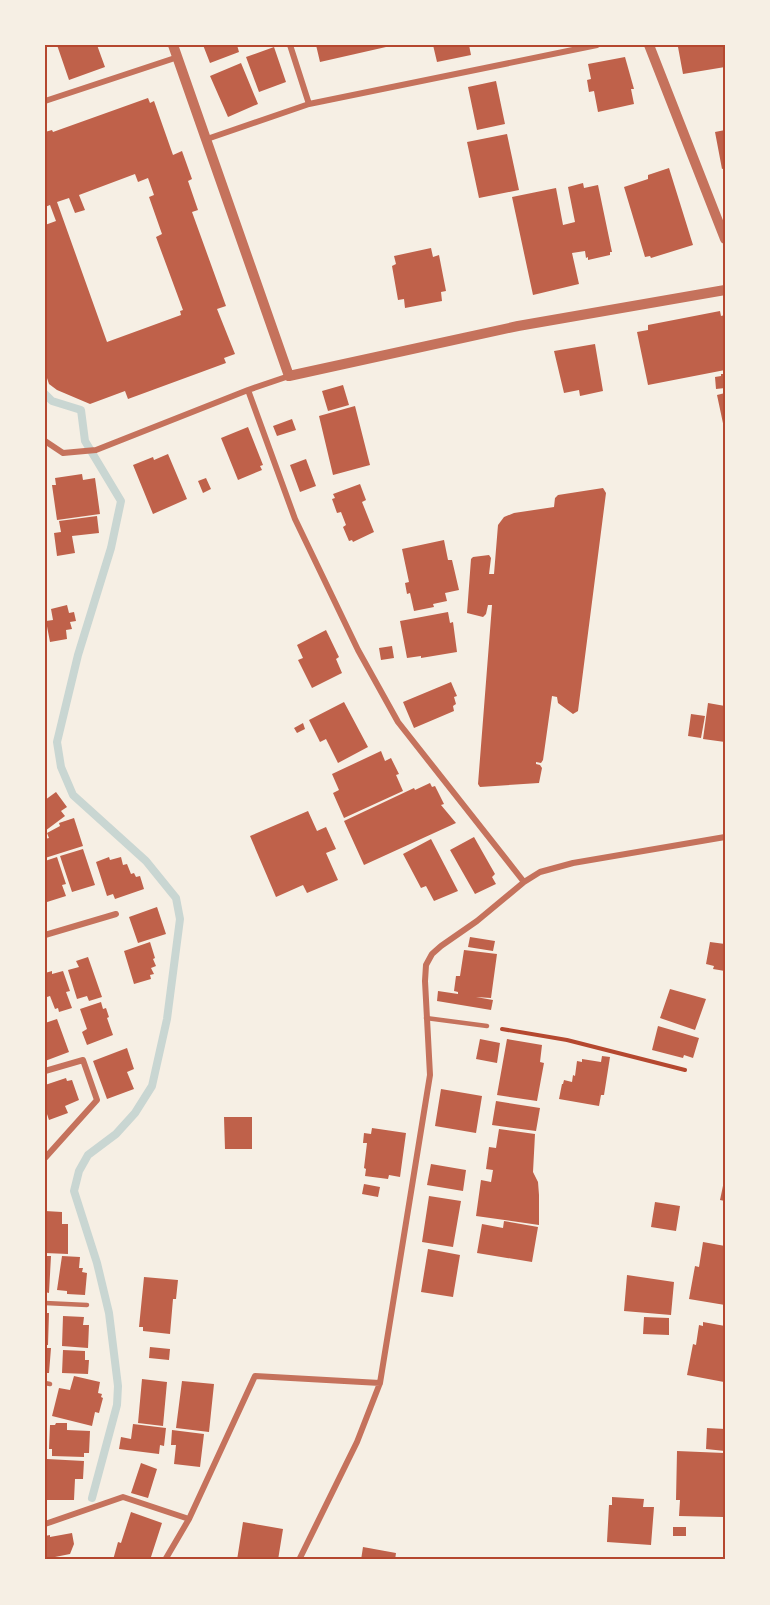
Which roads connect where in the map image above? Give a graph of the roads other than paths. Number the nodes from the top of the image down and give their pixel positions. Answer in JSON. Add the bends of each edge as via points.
{"nodes":[{"id":1,"x":173,"y":45,"type":"edge"},
{"id":2,"x":290,"y":45,"type":"edge"},
{"id":3,"x":597,"y":45,"type":"edge"},
{"id":4,"x":649,"y":45,"type":"edge"},
{"id":5,"x":178,"y":57,"type":"junction"},
{"id":6,"x":45,"y":101,"type":"edge"},
{"id":7,"x":309,"y":104,"type":"junction"},
{"id":8,"x":207,"y":139,"type":"junction"},
{"id":9,"x":725,"y":239,"type":"edge"},
{"id":10,"x":725,"y":290,"type":"edge"},
{"id":11,"x":289,"y":376,"type":"junction"},
{"id":12,"x":248,"y":390,"type":"junction"},
{"id":13,"x":45,"y":441,"type":"edge"},
{"id":14,"x":725,"y":837,"type":"edge"},
{"id":15,"x":524,"y":882,"type":"junction"},
{"id":16,"x":116,"y":914,"type":"dead end"},
{"id":17,"x":45,"y":935,"type":"edge"},
{"id":18,"x":426,"y":1018,"type":"junction"},
{"id":19,"x":487,"y":1026,"type":"road end"},
{"id":20,"x":45,"y":1071,"type":"edge"},
{"id":21,"x":45,"y":1158,"type":"edge"},
{"id":22,"x":45,"y":1303,"type":"edge"},
{"id":23,"x":87,"y":1305,"type":"dead end"},
{"id":24,"x":380,"y":1383,"type":"junction"},
{"id":25,"x":189,"y":1519,"type":"junction"},
{"id":26,"x":45,"y":1524,"type":"edge"},
{"id":27,"x":165,"y":1560,"type":"edge"},
{"id":28,"x":299,"y":1560,"type":"edge"}],
"edges":[{"from":1,"to":5,"type":"street"},
{"from":2,"to":7,"type":"street"},
{"from":3,"to":7,"type":"street"},
{"from":4,"to":9,"type":"street"},
{"from":5,"to":6,"type":"street"},
{"from":5,"to":8,"type":"street"},
{"from":7,"to":8,"type":"street"},
{"from":8,"to":11,"type":"street"},
{"from":10,"to":11,"type":"street","via":[[518,326]]},
{"from":11,"to":12,"type":"street"},
{"from":12,"to":13,"type":"street","via":[[96,450],[63,453]]},
{"from":12,"to":15,"type":"street","via":[[295,519],[358,650],[398,722]]},
{"from":14,"to":15,"type":"street","via":[[573,863],[540,872]]},
{"from":15,"to":18,"type":"street","via":[[432,954],[426,965]]},
{"from":16,"to":17,"type":"street"},
{"from":18,"to":19,"type":"lane"},
{"from":18,"to":24,"type":"street","via":[[430,1075]]},
{"from":20,"to":21,"type":"street","via":[[83,1060],[97,1100]]},
{"from":22,"to":23,"type":"lane"},
{"from":24,"to":25,"type":"street","via":[[255,1376]]},
{"from":24,"to":28,"type":"street","via":[[357,1442]]},
{"from":25,"to":26,"type":"street","via":[[123,1497]]},
{"from":25,"to":27,"type":"street"}]}
